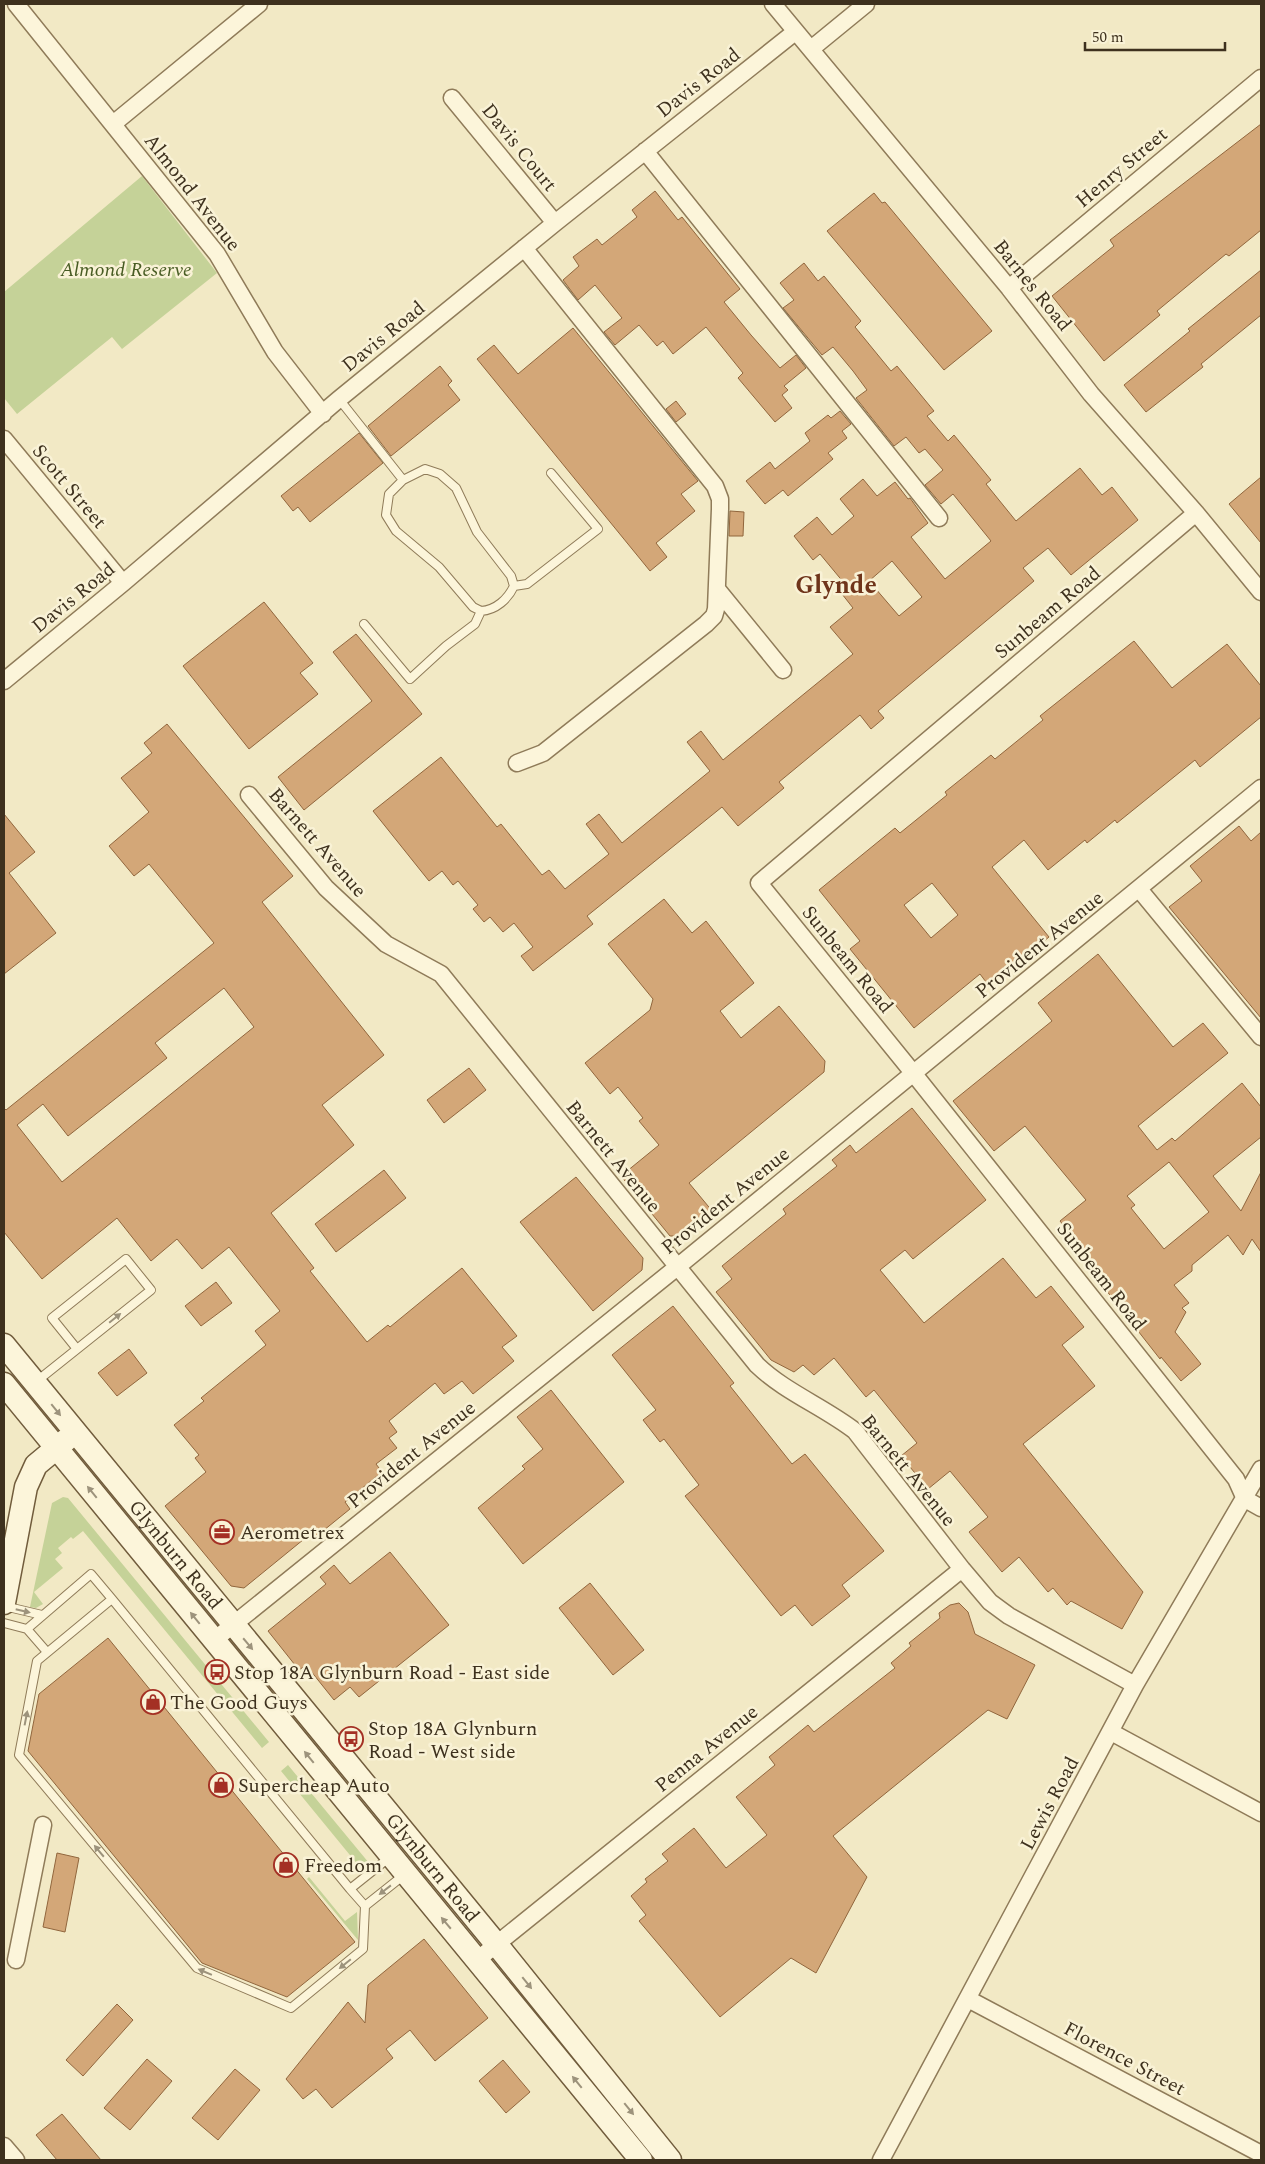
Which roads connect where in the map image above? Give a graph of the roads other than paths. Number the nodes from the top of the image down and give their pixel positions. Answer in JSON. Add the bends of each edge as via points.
{"nodes":[{"id":1,"x":16,"y":4,"type":"edge"},
{"id":2,"x":258,"y":4,"type":"edge"},
{"id":3,"x":773,"y":4,"type":"edge"},
{"id":4,"x":866,"y":4,"type":"edge"},
{"id":5,"x":795,"y":32,"type":"junction"},
{"id":6,"x":811,"y":49,"type":"junction"},
{"id":7,"x":1261,"y":78,"type":"edge"},
{"id":8,"x":452,"y":98,"type":"dead end"},
{"id":9,"x":113,"y":124,"type":"junction"},
{"id":10,"x":646,"y":151,"type":"junction"},
{"id":11,"x":555,"y":223,"type":"junction"},
{"id":12,"x":524,"y":248,"type":"junction"},
{"id":13,"x":1009,"y":288,"type":"junction"},
{"id":14,"x":339,"y":399,"type":"junction"},
{"id":15,"x":323,"y":414,"type":"junction"},
{"id":16,"x":4,"y":439,"type":"edge"},
{"id":17,"x":551,"y":473,"type":"dead end"},
{"id":18,"x":403,"y":480,"type":"junction"},
{"id":19,"x":1196,"y":513,"type":"junction"},
{"id":20,"x":939,"y":518,"type":"dead end"},
{"id":21,"x":123,"y":583,"type":"junction"},
{"id":22,"x":514,"y":586,"type":"junction"},
{"id":23,"x":717,"y":589,"type":"junction"},
{"id":24,"x":1261,"y":592,"type":"edge"},
{"id":25,"x":481,"y":611,"type":"junction"},
{"id":26,"x":364,"y":624,"type":"dead end"},
{"id":27,"x":783,"y":670,"type":"dead end"},
{"id":28,"x":4,"y":682,"type":"edge"},
{"id":29,"x":517,"y":763,"type":"dead end"},
{"id":30,"x":1261,"y":788,"type":"edge"},
{"id":31,"x":249,"y":795,"type":"dead end"},
{"id":32,"x":1139,"y":889,"type":"junction"},
{"id":33,"x":1261,"y":1037,"type":"edge"},
{"id":34,"x":914,"y":1074,"type":"junction"},
{"id":35,"x":676,"y":1268,"type":"junction"},
{"id":36,"x":4,"y":1345,"type":"edge"},
{"id":37,"x":77,"y":1349,"type":"junction"},
{"id":38,"x":34,"y":1383,"type":"junction"},
{"id":39,"x":4,"y":1384,"type":"edge"},
{"id":40,"x":75,"y":1433,"type":"junction"},
{"id":41,"x":56,"y":1448,"type":"junction"},
{"id":42,"x":1261,"y":1468,"type":"edge"},
{"id":43,"x":1245,"y":1499,"type":"junction"},
{"id":44,"x":1261,"y":1508,"type":"edge"},
{"id":45,"x":8,"y":1555,"type":"edge"},
{"id":46,"x":962,"y":1569,"type":"junction"},
{"id":47,"x":112,"y":1599,"type":"junction"},
{"id":48,"x":4,"y":1605,"type":"edge"},
{"id":49,"x":42,"y":1615,"type":"junction"},
{"id":50,"x":4,"y":1623,"type":"edge"},
{"id":51,"x":233,"y":1625,"type":"junction"},
{"id":52,"x":27,"y":1628,"type":"junction"},
{"id":53,"x":214,"y":1641,"type":"junction"},
{"id":54,"x":47,"y":1652,"type":"junction"},
{"id":55,"x":1135,"y":1685,"type":"junction"},
{"id":56,"x":1112,"y":1732,"type":"junction"},
{"id":57,"x":1261,"y":1813,"type":"edge"},
{"id":58,"x":43,"y":1825,"type":"dead end"},
{"id":59,"x":391,"y":1856,"type":"junction"},
{"id":60,"x":406,"y":1874,"type":"junction"},
{"id":61,"x":350,"y":1889,"type":"junction"},
{"id":62,"x":365,"y":1906,"type":"junction"},
{"id":63,"x":497,"y":1945,"type":"junction"},
{"id":64,"x":16,"y":1960,"type":"dead end"},
{"id":65,"x":477,"y":1960,"type":"junction"},
{"id":66,"x":968,"y":1999,"type":"junction"},
{"id":67,"x":4,"y":2146,"type":"edge"},
{"id":68,"x":1261,"y":2154,"type":"edge"},
{"id":69,"x":16,"y":2160,"type":"edge"},
{"id":70,"x":641,"y":2160,"type":"edge"},
{"id":71,"x":670,"y":2160,"type":"edge"},
{"id":72,"x":881,"y":2160,"type":"edge"}],
"edges":[{"from":1,"to":9,"type":"street","name":"Almond Avenue"},
{"from":2,"to":9,"type":"street"},
{"from":3,"to":5,"type":"street","name":"Barnes Road"},
{"from":4,"to":6,"type":"street"},
{"from":5,"to":6,"type":"street","name":"Barnes Road"},
{"from":5,"to":10,"type":"street","name":"Davis Road"},
{"from":6,"to":13,"type":"street","name":"Barnes Road"},
{"from":7,"to":13,"type":"street","name":"Henry Street"},
{"from":8,"to":11,"type":"street","name":"Davis Court"},
{"from":9,"to":15,"type":"street","name":"Almond Avenue","via":[[217,254],[276,352]]},
{"from":10,"to":11,"type":"street","name":"Davis Road"},
{"from":10,"to":20,"type":"street"},
{"from":11,"to":12,"type":"street","name":"Davis Road"},
{"from":12,"to":14,"type":"street","name":"Davis Road"},
{"from":12,"to":23,"type":"street","via":[[718,489]]},
{"from":13,"to":19,"type":"street","name":"Barnes Road","via":[[1091,394]]},
{"from":14,"to":15,"type":"street","name":"Davis Road"},
{"from":14,"to":18,"type":"lane"},
{"from":15,"to":21,"type":"street","name":"Davis Road"},
{"from":16,"to":21,"type":"street","name":"Scott Street"},
{"from":17,"to":22,"type":"lane","via":[[598,529],[527,584]]},
{"from":18,"to":22,"type":"lane","via":[[425,469],[440,474],[456,488],[477,532],[511,576]]},
{"from":18,"to":25,"type":"lane","via":[[388,494],[386,515],[396,531],[439,567],[473,607]]},
{"from":19,"to":24,"type":"street","name":"Barnes Road"},
{"from":19,"to":34,"type":"street","name":"Sunbeam Road","via":[[759,883]]},
{"from":21,"to":28,"type":"street","name":"Davis Road"},
{"from":22,"to":25,"type":"lane","via":[[510,595],[491,610]]},
{"from":23,"to":27,"type":"street"},
{"from":23,"to":29,"type":"street","via":[[715,613],[706,624],[543,753]]},
{"from":25,"to":26,"type":"lane","via":[[475,624],[410,679]]},
{"from":30,"to":32,"type":"street","name":"Provident Avenue"},
{"from":31,"to":35,"type":"street","name":"Barnett Avenue","via":[[326,888],[386,944],[441,974]]},
{"from":32,"to":33,"type":"street"},
{"from":32,"to":34,"type":"street","name":"Provident Avenue"},
{"from":34,"to":35,"type":"street","name":"Provident Avenue"},
{"from":34,"to":43,"type":"street","name":"Sunbeam Road","via":[[1236,1479]]},
{"from":35,"to":46,"type":"street","name":"Barnett Avenue","via":[[771,1378],[855,1431]]},
{"from":35,"to":51,"type":"street","name":"Provident Avenue"},
{"from":36,"to":38,"type":"main road","name":"Glynburn Road"},
{"from":37,"to":37,"type":"lane","one_way":true,"via":[[151,1290],[126,1258],[52,1318]]},
{"from":37,"to":38,"type":"lane"},
{"from":38,"to":40,"type":"main road","name":"Glynburn Road","one_way":true},
{"from":39,"to":41,"type":"main road","name":"Glynburn Road"},
{"from":40,"to":41,"type":"main road"},
{"from":40,"to":51,"type":"main road","name":"Glynburn Road"},
{"from":41,"to":45,"type":"main road","via":[[36,1465],[26,1487]]},
{"from":53,"to":41,"type":"main road","name":"Glynburn Road","one_way":true},
{"from":42,"to":43,"type":"street","name":"Lewis Road"},
{"from":43,"to":44,"type":"street"},
{"from":43,"to":55,"type":"street","name":"Lewis Road"},
{"from":45,"to":48,"type":"main road"},
{"from":46,"to":55,"type":"street","name":"Barnett Avenue","via":[[990,1602],[1009,1616]]},
{"from":46,"to":63,"type":"street","name":"Penna Avenue"},
{"from":47,"to":49,"type":"lane","via":[[91,1574]]},
{"from":47,"to":54,"type":"lane"},
{"from":47,"to":61,"type":"lane"},
{"from":48,"to":49,"type":"lane","one_way":true},
{"from":49,"to":52,"type":"lane"},
{"from":50,"to":52,"type":"lane"},
{"from":51,"to":53,"type":"street","name":"Provident Avenue"},
{"from":51,"to":63,"type":"main road","name":"Glynburn Road","one_way":true},
{"from":52,"to":54,"type":"lane"},
{"from":59,"to":53,"type":"main road","name":"Glynburn Road","one_way":true},
{"from":62,"to":54,"type":"lane","one_way":true,"via":[[363,1949],[291,2008],[197,1968],[19,1755],[37,1661]]},
{"from":55,"to":56,"type":"street","name":"Lewis Road"},
{"from":56,"to":57,"type":"street"},
{"from":56,"to":66,"type":"street","name":"Lewis Road"},
{"from":58,"to":64,"type":"street"},
{"from":59,"to":60,"type":"main road","name":"Glynburn Road"},
{"from":59,"to":61,"type":"lane"},
{"from":60,"to":62,"type":"lane","one_way":true},
{"from":65,"to":60,"type":"main road","name":"Glynburn Road","one_way":true},
{"from":61,"to":62,"type":"lane"},
{"from":63,"to":65,"type":"street","name":"Penna Avenue"},
{"from":63,"to":71,"type":"main road","name":"Glynburn Road","one_way":true},
{"from":70,"to":65,"type":"main road","name":"Glynburn Road","one_way":true},
{"from":66,"to":68,"type":"street","name":"Florence Street"},
{"from":66,"to":72,"type":"street","name":"Lewis Road"},
{"from":67,"to":69,"type":"street"}]}
